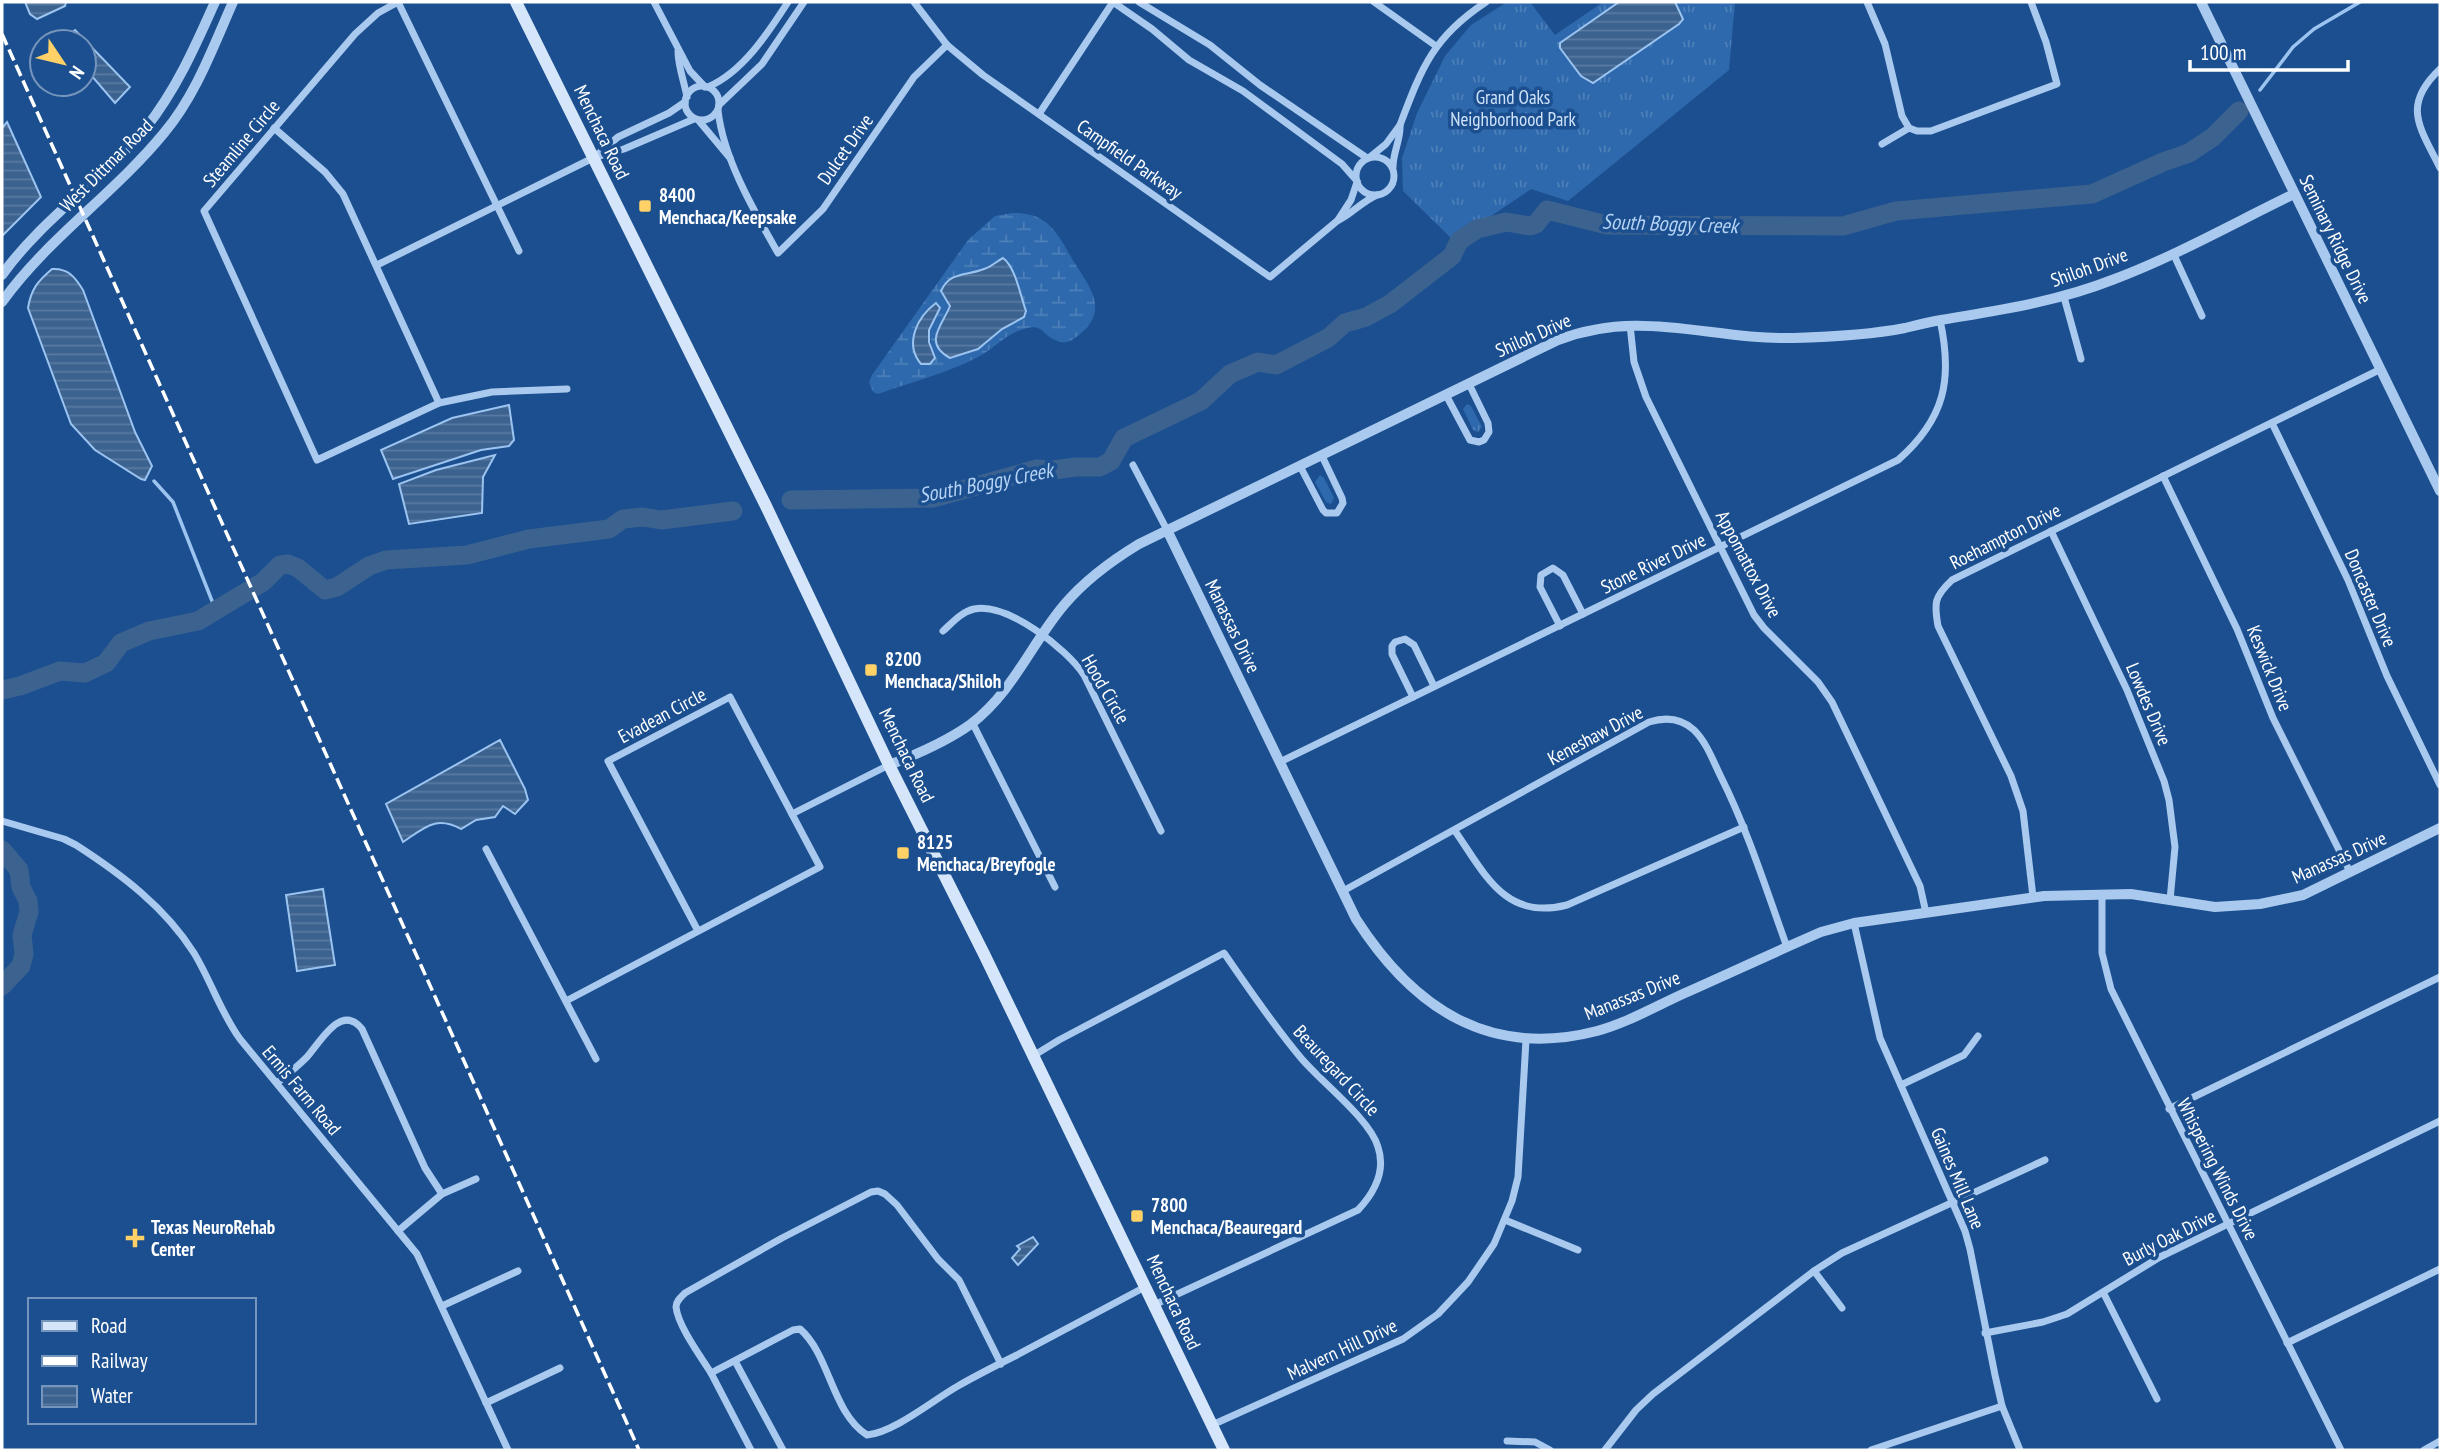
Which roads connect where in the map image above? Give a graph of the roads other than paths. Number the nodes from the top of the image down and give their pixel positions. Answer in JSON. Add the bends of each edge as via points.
{"nodes":[{"id":1,"x":233,"y":2,"type":"edge"},
{"id":2,"x":516,"y":2,"type":"edge"},
{"id":3,"x":654,"y":2,"type":"edge"},
{"id":4,"x":788,"y":2,"type":"edge"},
{"id":5,"x":804,"y":2,"type":"edge"},
{"id":6,"x":914,"y":2,"type":"edge"},
{"id":7,"x":1113,"y":2,"type":"edge"},
{"id":8,"x":1139,"y":2,"type":"edge"},
{"id":9,"x":1374,"y":2,"type":"edge"},
{"id":10,"x":1486,"y":2,"type":"edge"},
{"id":11,"x":1867,"y":2,"type":"edge"},
{"id":12,"x":2031,"y":2,"type":"edge"},
{"id":13,"x":2201,"y":2,"type":"edge"},
{"id":14,"x":213,"y":5,"type":"edge"},
{"id":15,"x":947,"y":45,"type":"junction"},
{"id":16,"x":1436,"y":46,"type":"junction"},
{"id":17,"x":678,"y":50,"type":"junction"},
{"id":18,"x":2440,"y":69,"type":"edge"},
{"id":19,"x":195,"y":86,"type":"junction"},
{"id":20,"x":706,"y":87,"type":"junction"},
{"id":21,"x":686,"y":99,"type":"junction"},
{"id":22,"x":719,"y":108,"type":"junction"},
{"id":23,"x":1039,"y":114,"type":"junction"},
{"id":24,"x":697,"y":120,"type":"junction"},
{"id":25,"x":1400,"y":125,"type":"junction"},
{"id":26,"x":274,"y":128,"type":"junction"},
{"id":27,"x":1909,"y":128,"type":"junction"},
{"id":28,"x":1882,"y":144,"type":"dead end"},
{"id":29,"x":593,"y":158,"type":"junction"},
{"id":30,"x":1369,"y":158,"type":"junction"},
{"id":31,"x":730,"y":159,"type":"junction"},
{"id":32,"x":1392,"y":167,"type":"junction"},
{"id":33,"x":2440,"y":168,"type":"edge"},
{"id":34,"x":1357,"y":181,"type":"junction"},
{"id":35,"x":2294,"y":194,"type":"junction"},
{"id":36,"x":1377,"y":195,"type":"junction"},
{"id":37,"x":497,"y":205,"type":"junction"},
{"id":38,"x":1338,"y":221,"type":"junction"},
{"id":39,"x":519,"y":251,"type":"dead end"},
{"id":40,"x":2172,"y":253,"type":"junction"},
{"id":41,"x":377,"y":265,"type":"junction"},
{"id":42,"x":2,"y":275,"type":"edge"},
{"id":43,"x":2064,"y":297,"type":"junction"},
{"id":44,"x":2,"y":302,"type":"edge"},
{"id":45,"x":2203,"y":316,"type":"dead end"},
{"id":46,"x":1940,"y":320,"type":"junction"},
{"id":47,"x":1630,"y":325,"type":"junction"},
{"id":48,"x":2081,"y":359,"type":"dead end"},
{"id":49,"x":2381,"y":369,"type":"junction"},
{"id":50,"x":1469,"y":384,"type":"junction"},
{"id":51,"x":567,"y":389,"type":"dead end"},
{"id":52,"x":1446,"y":395,"type":"junction"},
{"id":53,"x":439,"y":403,"type":"junction"},
{"id":54,"x":2272,"y":423,"type":"junction"},
{"id":55,"x":1322,"y":456,"type":"junction"},
{"id":56,"x":1133,"y":465,"type":"dead end"},
{"id":57,"x":1300,"y":466,"type":"junction"},
{"id":58,"x":2162,"y":476,"type":"junction"},
{"id":59,"x":2440,"y":491,"type":"edge"},
{"id":60,"x":1167,"y":530,"type":"junction"},
{"id":61,"x":2051,"y":531,"type":"junction"},
{"id":62,"x":1720,"y":548,"type":"junction"},
{"id":63,"x":1583,"y":614,"type":"junction"},
{"id":64,"x":1560,"y":626,"type":"junction"},
{"id":65,"x":943,"y":631,"type":"dead end"},
{"id":66,"x":1042,"y":636,"type":"junction"},
{"id":67,"x":1434,"y":687,"type":"junction"},
{"id":68,"x":1413,"y":697,"type":"junction"},
{"id":69,"x":972,"y":722,"type":"junction"},
{"id":70,"x":1280,"y":762,"type":"junction"},
{"id":71,"x":889,"y":765,"type":"junction"},
{"id":72,"x":2440,"y":785,"type":"edge"},
{"id":73,"x":792,"y":814,"type":"junction"},
{"id":74,"x":2,"y":821,"type":"edge"},
{"id":75,"x":1744,"y":827,"type":"junction"},
{"id":76,"x":2440,"y":828,"type":"edge"},
{"id":77,"x":1161,"y":831,"type":"dead end"},
{"id":78,"x":1455,"y":831,"type":"junction"},
{"id":79,"x":486,"y":849,"type":"dead end"},
{"id":80,"x":2350,"y":872,"type":"junction"},
{"id":81,"x":1055,"y":887,"type":"dead end"},
{"id":82,"x":1343,"y":891,"type":"junction"},
{"id":83,"x":2102,"y":894,"type":"junction"},
{"id":84,"x":2033,"y":897,"type":"junction"},
{"id":85,"x":2170,"y":900,"type":"junction"},
{"id":86,"x":1926,"y":913,"type":"junction"},
{"id":87,"x":1854,"y":923,"type":"junction"},
{"id":88,"x":698,"y":931,"type":"junction"},
{"id":89,"x":1787,"y":947,"type":"junction"},
{"id":90,"x":2440,"y":977,"type":"edge"},
{"id":91,"x":566,"y":1001,"type":"junction"},
{"id":92,"x":1978,"y":1036,"type":"dead end"},
{"id":93,"x":1526,"y":1040,"type":"junction"},
{"id":94,"x":1033,"y":1056,"type":"junction"},
{"id":95,"x":596,"y":1059,"type":"dead end"},
{"id":96,"x":276,"y":1083,"type":"junction"},
{"id":97,"x":1901,"y":1085,"type":"junction"},
{"id":98,"x":2169,"y":1109,"type":"junction"},
{"id":99,"x":2440,"y":1121,"type":"edge"},
{"id":100,"x":2045,"y":1160,"type":"dead end"},
{"id":101,"x":476,"y":1179,"type":"dead end"},
{"id":102,"x":442,"y":1194,"type":"junction"},
{"id":103,"x":1952,"y":1202,"type":"junction"},
{"id":104,"x":1505,"y":1220,"type":"junction"},
{"id":105,"x":2229,"y":1224,"type":"junction"},
{"id":106,"x":398,"y":1231,"type":"junction"},
{"id":107,"x":1578,"y":1250,"type":"dead end"},
{"id":108,"x":2440,"y":1269,"type":"edge"},
{"id":109,"x":518,"y":1271,"type":"dead end"},
{"id":110,"x":1814,"y":1271,"type":"junction"},
{"id":111,"x":1145,"y":1287,"type":"junction"},
{"id":112,"x":2103,"y":1292,"type":"junction"},
{"id":113,"x":1154,"y":1305,"type":"junction"},
{"id":114,"x":442,"y":1306,"type":"junction"},
{"id":115,"x":1842,"y":1308,"type":"dead end"},
{"id":116,"x":1985,"y":1333,"type":"junction"},
{"id":117,"x":2287,"y":1343,"type":"junction"},
{"id":118,"x":735,"y":1361,"type":"junction"},
{"id":119,"x":1001,"y":1364,"type":"junction"},
{"id":120,"x":560,"y":1368,"type":"dead end"},
{"id":121,"x":711,"y":1373,"type":"junction"},
{"id":122,"x":2157,"y":1399,"type":"dead end"},
{"id":123,"x":486,"y":1403,"type":"junction"},
{"id":124,"x":2002,"y":1406,"type":"junction"},
{"id":125,"x":1212,"y":1425,"type":"junction"},
{"id":126,"x":1507,"y":1441,"type":"dead end"},
{"id":127,"x":2440,"y":1441,"type":"edge"},
{"id":128,"x":508,"y":1450,"type":"edge"},
{"id":129,"x":751,"y":1450,"type":"edge"},
{"id":130,"x":783,"y":1450,"type":"edge"},
{"id":131,"x":1224,"y":1450,"type":"edge"},
{"id":132,"x":1550,"y":1450,"type":"edge"},
{"id":133,"x":1605,"y":1450,"type":"edge"},
{"id":134,"x":1875,"y":1450,"type":"edge"},
{"id":135,"x":2020,"y":1450,"type":"edge"},
{"id":136,"x":2342,"y":1450,"type":"edge"},
{"id":137,"x":2424,"y":1450,"type":"edge"}],
"edges":[{"from":1,"to":19,"type":"street","name":"West Dittmar Road"},
{"from":2,"to":29,"type":"main road","name":"Menchaca Road"},
{"from":3,"to":17,"type":"street"},
{"from":4,"to":20,"type":"street","via":[[737,68]]},
{"from":5,"to":22,"type":"street","via":[[762,64]]},
{"from":6,"to":15,"type":"street","name":"Campfield Parkway"},
{"from":7,"to":23,"type":"street"},
{"from":7,"to":34,"type":"street","via":[[1189,60],[1268,109],[1342,164]]},
{"from":8,"to":30,"type":"street","via":[[1210,45],[1260,85]]},
{"from":9,"to":16,"type":"street"},
{"from":10,"to":16,"type":"street"},
{"from":11,"to":27,"type":"street","via":[[1885,44]]},
{"from":12,"to":27,"type":"street","via":[[2057,84],[1931,131]]},
{"from":13,"to":35,"type":"street","name":"Seminary Ridge Drive"},
{"from":14,"to":19,"type":"street","via":[[208,30],[185,79],[186,84]]},
{"from":14,"to":42,"type":"street","name":"West Dittmar Road","via":[[177,83],[143,131]]},
{"from":15,"to":23,"type":"street","name":"Campfield Parkway"},
{"from":15,"to":31,"type":"street","name":"Dulcet Drive","via":[[914,77],[823,209],[778,253]]},
{"from":16,"to":25,"type":"street"},
{"from":17,"to":20,"type":"street"},
{"from":17,"to":21,"type":"street"},
{"from":18,"to":33,"type":"street","via":[[2419,93],[2417,108],[2418,122]]},
{"from":19,"to":44,"type":"street","name":"West Dittmar Road","via":[[147,153],[31,264]]},
{"from":20,"to":21,"type":"street","via":[[692,90]]},
{"from":20,"to":22,"type":"street","via":[[717,94]]},
{"from":21,"to":24,"type":"street","via":[[686,110]]},
{"from":21,"to":29,"type":"street","via":[[669,113],[618,137]]},
{"from":22,"to":24,"type":"street","via":[[710,118]]},
{"from":22,"to":31,"type":"street","name":"Dulcet Drive"},
{"from":23,"to":38,"type":"street","name":"Campfield Parkway","via":[[1270,276]]},
{"from":24,"to":29,"type":"street"},
{"from":24,"to":31,"type":"street","name":"Dulcet Drive"},
{"from":25,"to":30,"type":"street"},
{"from":25,"to":32,"type":"street"},
{"from":26,"to":37,"type":"street","name":"Steamline Circle","via":[[355,34],[398,2]]},
{"from":26,"to":41,"type":"street","via":[[335,182]]},
{"from":26,"to":53,"type":"street","name":"Steamline Circle","via":[[204,211],[317,460]]},
{"from":27,"to":28,"type":"street"},
{"from":29,"to":37,"type":"street"},
{"from":29,"to":71,"type":"main road","name":"Menchaca Road"},
{"from":30,"to":32,"type":"street","via":[[1383,158]]},
{"from":30,"to":34,"type":"street","via":[[1359,165]]},
{"from":32,"to":36,"type":"street","via":[[1392,185]]},
{"from":34,"to":36,"type":"street","via":[[1365,192]]},
{"from":34,"to":38,"type":"street","name":"Campfield Parkway"},
{"from":35,"to":40,"type":"street","name":"Shiloh Drive"},
{"from":35,"to":49,"type":"street","name":"Seminary Ridge Drive"},
{"from":36,"to":38,"type":"street","name":"Campfield Parkway"},
{"from":37,"to":39,"type":"street","name":"Steamline Circle"},
{"from":37,"to":41,"type":"street"},
{"from":40,"to":43,"type":"street","name":"Shiloh Drive"},
{"from":40,"to":45,"type":"street"},
{"from":41,"to":53,"type":"street"},
{"from":43,"to":46,"type":"street","name":"Shiloh Drive"},
{"from":43,"to":48,"type":"street"},
{"from":46,"to":47,"type":"street","name":"Shiloh Drive","via":[[1875,332],[1794,338],[1735,337]]},
{"from":46,"to":62,"type":"street","name":"Stone River Drive","via":[[1945,383],[1938,410],[1921,438],[1882,469]]},
{"from":47,"to":50,"type":"street","name":"Shiloh Drive","via":[[1573,334]]},
{"from":47,"to":62,"type":"street","name":"Appomattox Drive","via":[[1634,362],[1646,397]]},
{"from":49,"to":54,"type":"street","name":"Roehampton Drive"},
{"from":49,"to":59,"type":"street","name":"Seminary Ridge Drive"},
{"from":50,"to":52,"type":"street","name":"Shiloh Drive"},
{"from":50,"to":52,"type":"street","via":[[1488,423],[1484,440],[1470,440]]},
{"from":51,"to":53,"type":"street","name":"Steamline Circle","via":[[492,392]]},
{"from":52,"to":55,"type":"street","name":"Shiloh Drive"},
{"from":54,"to":58,"type":"street","name":"Roehampton Drive"},
{"from":54,"to":72,"type":"street","name":"Doncaster Drive"},
{"from":55,"to":57,"type":"street","name":"Shiloh Drive"},
{"from":55,"to":57,"type":"street","via":[[1342,498],[1337,513],[1323,510]]},
{"from":56,"to":60,"type":"street","name":"Manassas Drive"},
{"from":57,"to":60,"type":"street","name":"Shiloh Drive"},
{"from":58,"to":61,"type":"street","name":"Roehampton Drive"},
{"from":58,"to":80,"type":"street","name":"Keswick Drive","via":[[2237,629],[2273,718]]},
{"from":60,"to":66,"type":"street","name":"Shiloh Drive","via":[[1099,571],[1064,604]]},
{"from":60,"to":70,"type":"street","name":"Manassas Drive"},
{"from":61,"to":84,"type":"street","name":"Roehampton Drive","via":[[1952,580],[1936,600],[1938,626],[2019,798]]},
{"from":61,"to":85,"type":"street","name":"Lowdes Drive","via":[[2127,690],[2164,781],[2175,847]]},
{"from":62,"to":63,"type":"street","name":"Stone River Drive"},
{"from":62,"to":86,"type":"street","name":"Appomattox Drive","via":[[1754,615],[1832,702],[1920,886]]},
{"from":63,"to":64,"type":"street","name":"Stone River Drive"},
{"from":63,"to":64,"type":"street","via":[[1563,575],[1549,569],[1541,575],[1540,587]]},
{"from":64,"to":67,"type":"street","name":"Stone River Drive"},
{"from":65,"to":66,"type":"street","name":"Hood Circle","via":[[964,613],[985,609],[1006,615]]},
{"from":66,"to":69,"type":"street","name":"Shiloh Drive","via":[[1016,676]]},
{"from":66,"to":77,"type":"street","name":"Hood Circle","via":[[1068,655],[1084,675]]},
{"from":67,"to":68,"type":"street","name":"Stone River Drive"},
{"from":67,"to":68,"type":"street","via":[[1414,645],[1401,640],[1392,646],[1392,654]]},
{"from":68,"to":70,"type":"street","name":"Stone River Drive"},
{"from":69,"to":71,"type":"street","name":"Shiloh Drive","via":[[930,748]]},
{"from":69,"to":81,"type":"street"},
{"from":70,"to":82,"type":"street","name":"Manassas Drive"},
{"from":71,"to":73,"type":"street"},
{"from":71,"to":94,"type":"main road","name":"Menchaca Road"},
{"from":73,"to":88,"type":"street","name":"Evadean Circle","via":[[820,867]]},
{"from":73,"to":88,"type":"street","name":"Evadean Circle","via":[[730,697],[608,761]]},
{"from":74,"to":96,"type":"street","name":"Ermis Farm Road","via":[[64,838],[146,895],[192,951],[229,1024]]},
{"from":75,"to":78,"type":"street","via":[[1567,905],[1539,909],[1511,900],[1495,888]]},
{"from":75,"to":78,"type":"street","name":"Keneshaw Drive","via":[[1699,736],[1684,723],[1665,718],[1649,722]]},
{"from":75,"to":89,"type":"street","name":"Keneshaw Drive"},
{"from":76,"to":80,"type":"street","name":"Manassas Drive"},
{"from":78,"to":82,"type":"street","name":"Keneshaw Drive"},
{"from":79,"to":91,"type":"street"},
{"from":80,"to":85,"type":"street","name":"Manassas Drive","via":[[2303,895],[2260,904],[2216,907]]},
{"from":82,"to":93,"type":"street","name":"Manassas Drive","via":[[1366,933],[1418,993],[1469,1025]]},
{"from":83,"to":84,"type":"street","name":"Manassas Drive"},
{"from":83,"to":85,"type":"street","name":"Manassas Drive"},
{"from":83,"to":98,"type":"street","name":"Whispering Winds Drive","via":[[2105,971]]},
{"from":84,"to":86,"type":"street","name":"Manassas Drive"},
{"from":86,"to":87,"type":"street","name":"Manassas Drive"},
{"from":87,"to":89,"type":"street","name":"Manassas Drive"},
{"from":87,"to":97,"type":"street","name":"Gaines Mill Lane","via":[[1875,1022]]},
{"from":88,"to":91,"type":"street"},
{"from":89,"to":93,"type":"street","name":"Manassas Drive","via":[[1609,1027]]},
{"from":90,"to":98,"type":"street"},
{"from":91,"to":95,"type":"street"},
{"from":92,"to":97,"type":"street","via":[[1964,1055]]},
{"from":93,"to":104,"type":"street","name":"Malvern Hill Drive","via":[[1521,1156]]},
{"from":94,"to":111,"type":"main road","name":"Menchaca Road"},
{"from":94,"to":113,"type":"street","name":"Beauregard Circle","via":[[1224,953],[1301,1058],[1374,1136],[1380,1173],[1358,1210]]},
{"from":96,"to":102,"type":"street","via":[[333,1025],[341,1020],[357,1023],[425,1168]]},
{"from":96,"to":106,"type":"street","name":"Ermis Farm Road"},
{"from":97,"to":103,"type":"street","name":"Gaines Mill Lane"},
{"from":98,"to":105,"type":"street","name":"Whispering Winds Drive"},
{"from":99,"to":105,"type":"street","name":"Burly Oak Drive"},
{"from":100,"to":103,"type":"street"},
{"from":101,"to":102,"type":"street"},
{"from":102,"to":106,"type":"street"},
{"from":103,"to":110,"type":"street","via":[[1858,1245]]},
{"from":103,"to":116,"type":"street","name":"Gaines Mill Lane","via":[[1970,1249]]},
{"from":104,"to":107,"type":"street"},
{"from":104,"to":125,"type":"street","name":"Malvern Hill Drive","via":[[1468,1282],[1423,1326],[1389,1346]]},
{"from":105,"to":112,"type":"street","name":"Burly Oak Drive","via":[[2153,1261]]},
{"from":105,"to":117,"type":"street","name":"Whispering Winds Drive"},
{"from":106,"to":114,"type":"street","name":"Ermis Farm Road","via":[[421,1260]]},
{"from":108,"to":117,"type":"street"},
{"from":109,"to":114,"type":"street"},
{"from":110,"to":115,"type":"street"},
{"from":110,"to":133,"type":"street","via":[[1653,1394]]},
{"from":111,"to":113,"type":"main road","name":"Menchaca Road"},
{"from":111,"to":119,"type":"street"},
{"from":112,"to":116,"type":"street","name":"Burly Oak Drive","via":[[2067,1314]]},
{"from":112,"to":122,"type":"street"},
{"from":113,"to":125,"type":"main road","name":"Menchaca Road"},
{"from":114,"to":123,"type":"street","name":"Ermis Farm Road"},
{"from":116,"to":124,"type":"street","name":"Gaines Mill Lane"},
{"from":117,"to":136,"type":"street","name":"Whispering Winds Drive"},
{"from":118,"to":119,"type":"street","via":[[800,1329],[854,1425],[867,1434]]},
{"from":118,"to":121,"type":"street"},
{"from":118,"to":130,"type":"street"},
{"from":119,"to":121,"type":"street","via":[[959,1279],[897,1205],[885,1194],[871,1192],[678,1299],[683,1325]]},
{"from":120,"to":123,"type":"street"},
{"from":121,"to":129,"type":"street"},
{"from":123,"to":128,"type":"street","name":"Ermis Farm Road"},
{"from":124,"to":134,"type":"street"},
{"from":124,"to":135,"type":"street","name":"Gaines Mill Lane"},
{"from":125,"to":131,"type":"main road","name":"Menchaca Road"},
{"from":126,"to":132,"type":"street","via":[[1535,1441]]},
{"from":127,"to":137,"type":"street"}]}
